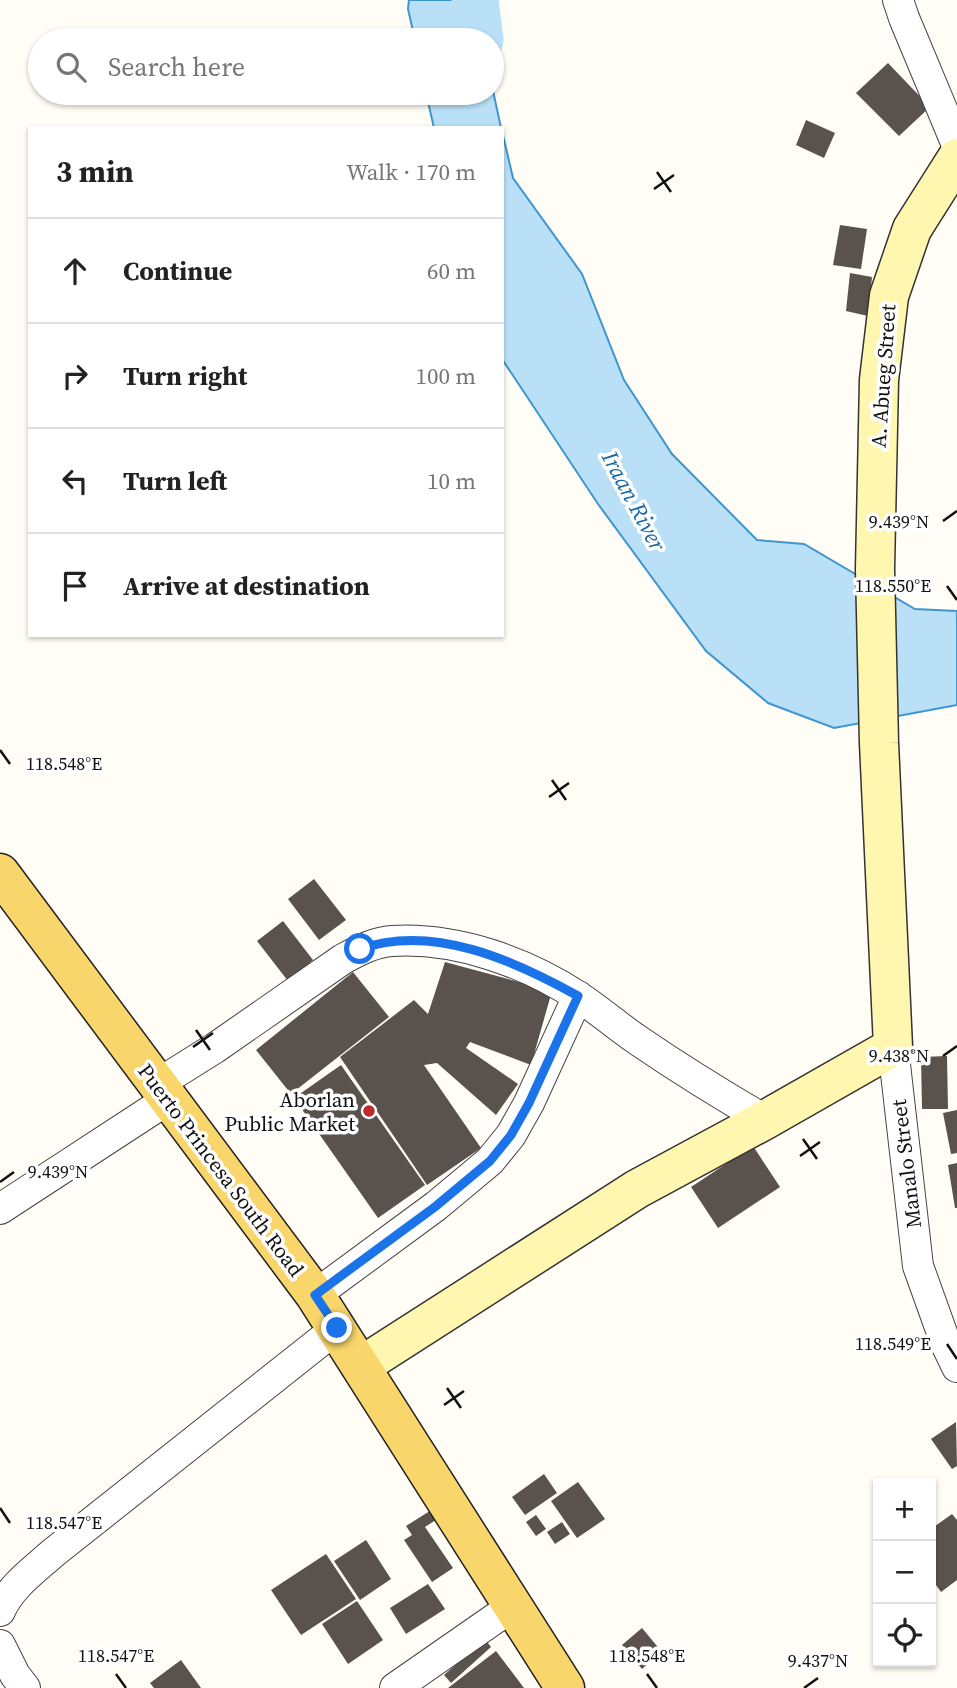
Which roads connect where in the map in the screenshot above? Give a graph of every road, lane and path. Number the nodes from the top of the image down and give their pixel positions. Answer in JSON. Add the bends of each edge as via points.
{"nodes":[{"id":1,"x":898,"y":0,"type":"edge"},
{"id":2,"x":957,"y":145,"type":"edge"},
{"id":3,"x":957,"y":158,"type":"edge"},
{"id":4,"x":879,"y":743,"type":"joint"},
{"id":5,"x":0,"y":873,"type":"edge"},
{"id":6,"x":578,"y":996,"type":"junction"},
{"id":7,"x":893,"y":1047,"type":"junction"},
{"id":8,"x":162,"y":1092,"type":"junction"},
{"id":9,"x":765,"y":1120,"type":"junction"},
{"id":10,"x":0,"y":1209,"type":"edge"},
{"id":11,"x":315,"y":1295,"type":"junction"},
{"id":12,"x":337,"y":1328,"type":"junction"},
{"id":13,"x":361,"y":1366,"type":"junction"},
{"id":14,"x":957,"y":1367,"type":"edge"},
{"id":15,"x":513,"y":1606,"type":"junction"},
{"id":16,"x":0,"y":1611,"type":"edge"},
{"id":17,"x":0,"y":1645,"type":"edge"},
{"id":18,"x":25,"y":1688,"type":"edge"},
{"id":19,"x":395,"y":1688,"type":"edge"},
{"id":20,"x":565,"y":1688,"type":"edge"}],
"edges":[{"from":1,"to":2,"type":"street"},
{"from":3,"to":4,"type":"street","name":"A. Abueg Street","via":[[912,229],[888,296],[879,380],[875,569]]},
{"from":4,"to":7,"type":"street","name":"Manalo Street"},
{"from":5,"to":8,"type":"main road","name":"Puerto Princesa South Road"},
{"from":6,"to":8,"type":"street","via":[[532,971],[478,951],[445,944],[392,941],[374,945],[343,959],[215,1048]]},
{"from":6,"to":9,"type":"street","via":[[635,1039]]},
{"from":6,"to":11,"type":"street","via":[[529,1103],[490,1161]]},
{"from":7,"to":9,"type":"street"},
{"from":7,"to":14,"type":"street","name":"Manalo Street","via":[[918,1266]]},
{"from":8,"to":10,"type":"street"},
{"from":8,"to":11,"type":"main road","name":"Puerto Princesa South Road"},
{"from":9,"to":13,"type":"street","via":[[637,1189]]},
{"from":11,"to":12,"type":"main road","name":"Puerto Princesa South Road"},
{"from":12,"to":13,"type":"main road","name":"Puerto Princesa South Road"},
{"from":12,"to":16,"type":"street","via":[[53,1553],[14,1589]]},
{"from":13,"to":15,"type":"main road","name":"Puerto Princesa South Road"},
{"from":15,"to":19,"type":"street"},
{"from":15,"to":20,"type":"main road","name":"Puerto Princesa South Road"},
{"from":17,"to":18,"type":"street"}]}
